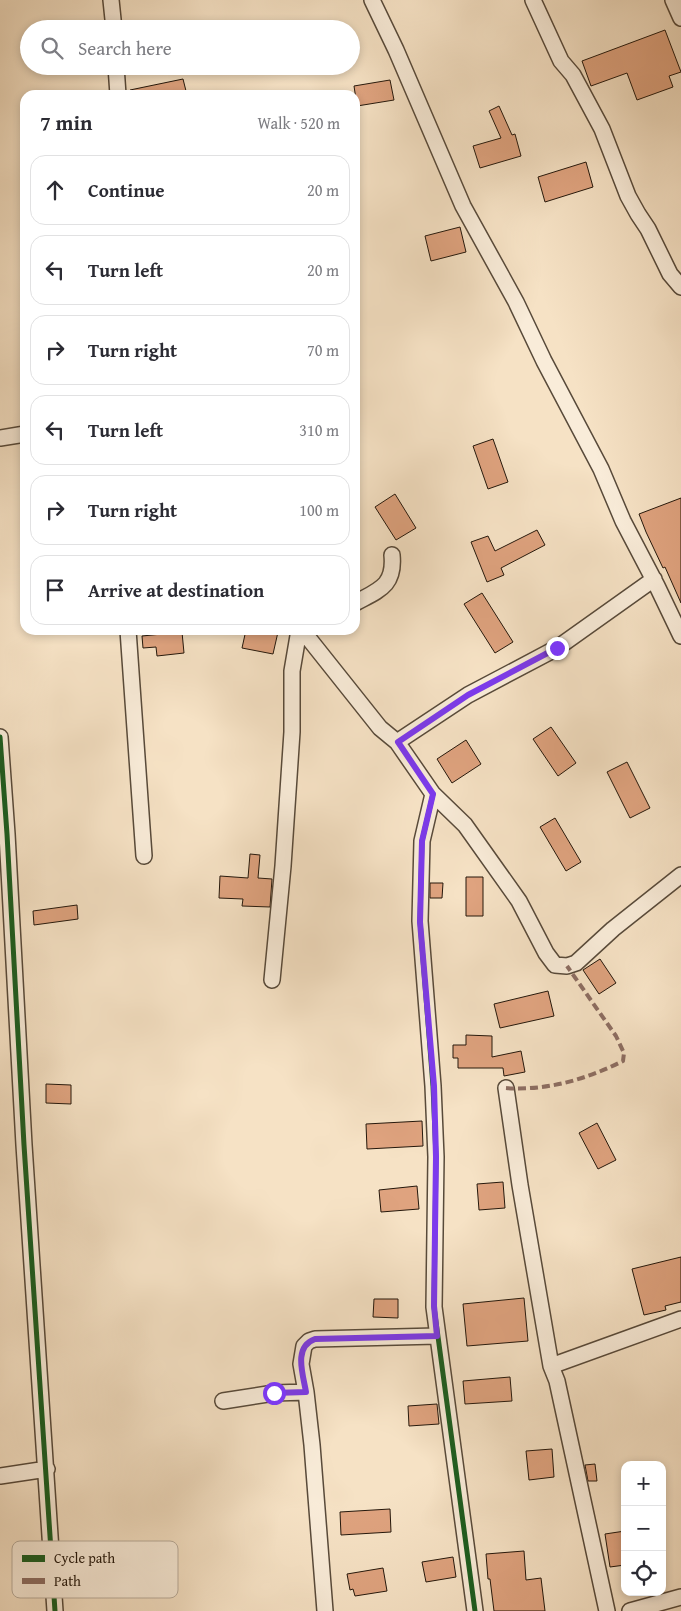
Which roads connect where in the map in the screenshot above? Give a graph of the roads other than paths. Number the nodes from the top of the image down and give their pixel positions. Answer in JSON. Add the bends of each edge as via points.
{"nodes":[{"id":1,"x":111,"y":0,"type":"edge"},
{"id":2,"x":372,"y":0,"type":"edge"},
{"id":3,"x":533,"y":0,"type":"edge"},
{"id":4,"x":673,"y":0,"type":"edge"},
{"id":5,"x":681,"y":18,"type":"edge"},
{"id":6,"x":113,"y":20,"type":"edge"},
{"id":7,"x":117,"y":75,"type":"edge"},
{"id":8,"x":118,"y":90,"type":"edge"},
{"id":9,"x":681,"y":286,"type":"edge"},
{"id":10,"x":20,"y":435,"type":"edge"},
{"id":11,"x":0,"y":438,"type":"edge"},
{"id":12,"x":392,"y":555,"type":"dead end"},
{"id":13,"x":654,"y":579,"type":"junction"},
{"id":14,"x":360,"y":600,"type":"edge"},
{"id":15,"x":128,"y":635,"type":"edge"},
{"id":16,"x":305,"y":635,"type":"edge"},
{"id":17,"x":309,"y":635,"type":"edge"},
{"id":18,"x":681,"y":636,"type":"edge"},
{"id":19,"x":0,"y":737,"type":"edge"},
{"id":20,"x":398,"y":742,"type":"junction"},
{"id":21,"x":433,"y":794,"type":"junction"},
{"id":22,"x":144,"y":856,"type":"dead end"},
{"id":23,"x":681,"y":875,"type":"edge"},
{"id":24,"x":272,"y":980,"type":"dead end"},
{"id":25,"x":506,"y":1088,"type":"dead end"},
{"id":26,"x":681,"y":1319,"type":"edge"},
{"id":27,"x":437,"y":1336,"type":"junction"},
{"id":28,"x":552,"y":1366,"type":"junction"},
{"id":29,"x":306,"y":1392,"type":"junction"},
{"id":30,"x":223,"y":1401,"type":"dead end"},
{"id":31,"x":47,"y":1470,"type":"junction"},
{"id":32,"x":0,"y":1476,"type":"edge"},
{"id":33,"x":51,"y":1541,"type":"edge"},
{"id":34,"x":681,"y":1597,"type":"edge"},
{"id":35,"x":54,"y":1598,"type":"edge"},
{"id":36,"x":55,"y":1611,"type":"edge"},
{"id":37,"x":325,"y":1611,"type":"edge"},
{"id":38,"x":475,"y":1611,"type":"edge"},
{"id":39,"x":607,"y":1611,"type":"edge"},
{"id":40,"x":630,"y":1611,"type":"edge"}],
"edges":[{"from":1,"to":6,"type":"street"},
{"from":2,"to":13,"type":"street","via":[[463,206],[516,302]]},
{"from":3,"to":9,"type":"street","via":[[561,61],[574,75],[602,129],[634,208],[670,274]]},
{"from":4,"to":5,"type":"street"},
{"from":7,"to":8,"type":"street"},
{"from":10,"to":11,"type":"street"},
{"from":12,"to":14,"type":"street","via":[[393,568],[385,587]]},
{"from":13,"to":18,"type":"street"},
{"from":13,"to":20,"type":"street","via":[[557,648],[468,695]]},
{"from":15,"to":22,"type":"street"},
{"from":16,"to":24,"type":"street","via":[[292,671],[292,732]]},
{"from":17,"to":20,"type":"street","via":[[380,728]]},
{"from":19,"to":31,"type":"street"},
{"from":20,"to":21,"type":"street"},
{"from":21,"to":23,"type":"street","via":[[465,825],[519,901],[555,964],[567,966],[576,963]]},
{"from":21,"to":27,"type":"street","via":[[422,841],[420,922],[434,1086],[434,1306]]},
{"from":25,"to":28,"type":"street"},
{"from":26,"to":28,"type":"street"},
{"from":27,"to":29,"type":"street","via":[[309,1341],[302,1352],[301,1364]]},
{"from":27,"to":38,"type":"street"},
{"from":28,"to":39,"type":"street"},
{"from":29,"to":30,"type":"street"},
{"from":29,"to":37,"type":"street"},
{"from":31,"to":32,"type":"street"},
{"from":31,"to":33,"type":"street"},
{"from":34,"to":40,"type":"street"},
{"from":35,"to":36,"type":"street"}]}
